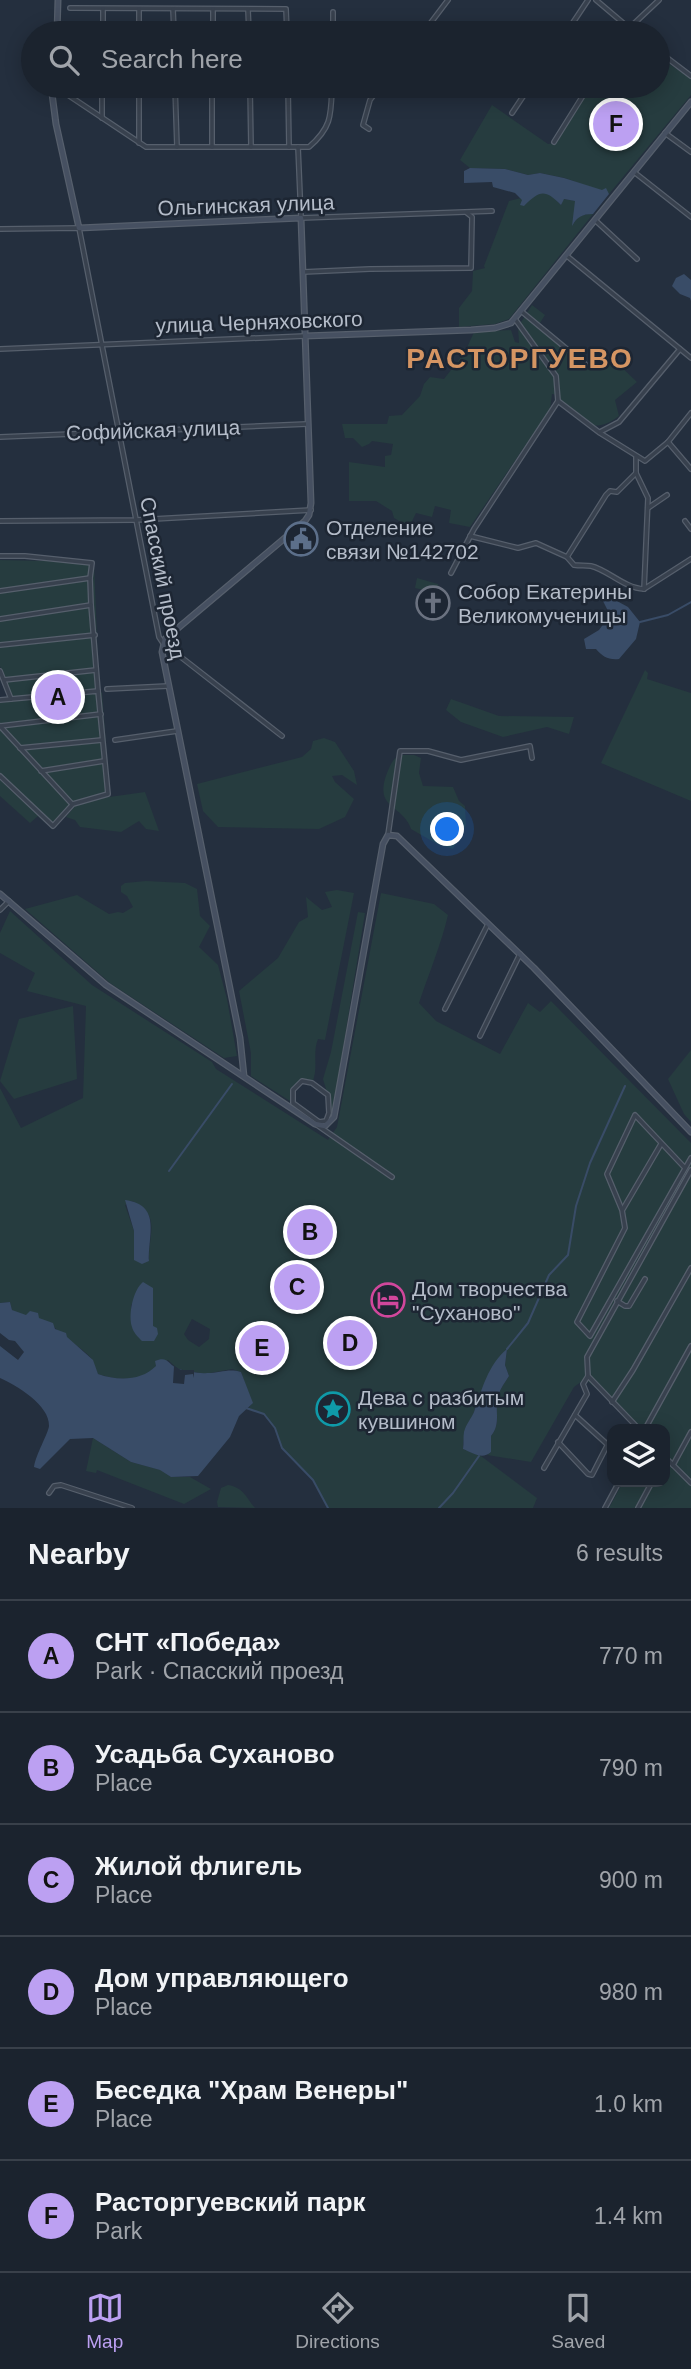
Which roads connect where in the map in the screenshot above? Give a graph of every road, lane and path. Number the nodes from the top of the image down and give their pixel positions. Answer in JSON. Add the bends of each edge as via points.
{"nodes":[{"id":1,"x":58,"y":0,"type":"edge"},
{"id":2,"x":448,"y":0,"type":"edge"},
{"id":3,"x":588,"y":0,"type":"edge"},
{"id":4,"x":596,"y":0,"type":"edge"},
{"id":5,"x":659,"y":0,"type":"edge"},
{"id":6,"x":70,"y":8,"type":"dead end"},
{"id":7,"x":103,"y":9,"type":"junction"},
{"id":8,"x":139,"y":9,"type":"junction"},
{"id":9,"x":173,"y":9,"type":"junction"},
{"id":10,"x":213,"y":9,"type":"junction"},
{"id":11,"x":248,"y":10,"type":"junction"},
{"id":12,"x":333,"y":12,"type":"dead end"},
{"id":13,"x":57,"y":21,"type":"edge"},
{"id":14,"x":103,"y":21,"type":"edge"},
{"id":15,"x":139,"y":21,"type":"edge"},
{"id":16,"x":174,"y":21,"type":"edge"},
{"id":17,"x":213,"y":21,"type":"edge"},
{"id":18,"x":248,"y":21,"type":"edge"},
{"id":19,"x":286,"y":21,"type":"edge"},
{"id":20,"x":333,"y":21,"type":"edge"},
{"id":21,"x":432,"y":21,"type":"edge"},
{"id":22,"x":574,"y":21,"type":"edge"},
{"id":23,"x":620,"y":21,"type":"edge"},
{"id":24,"x":636,"y":21,"type":"edge"},
{"id":25,"x":670,"y":60,"type":"edge"},
{"id":26,"x":691,"y":76,"type":"edge"},
{"id":27,"x":53,"y":98,"type":"edge"},
{"id":28,"x":72,"y":98,"type":"edge"},
{"id":29,"x":103,"y":98,"type":"edge"},
{"id":30,"x":139,"y":98,"type":"edge"},
{"id":31,"x":175,"y":98,"type":"edge"},
{"id":32,"x":212,"y":98,"type":"edge"},
{"id":33,"x":250,"y":98,"type":"edge"},
{"id":34,"x":288,"y":98,"type":"edge"},
{"id":35,"x":331,"y":98,"type":"edge"},
{"id":36,"x":372,"y":98,"type":"edge"},
{"id":37,"x":522,"y":98,"type":"edge"},
{"id":38,"x":582,"y":98,"type":"edge"},
{"id":39,"x":691,"y":102,"type":"edge"},
{"id":40,"x":512,"y":113,"type":"dead end"},
{"id":41,"x":102,"y":118,"type":"junction"},
{"id":42,"x":369,"y":129,"type":"dead end"},
{"id":43,"x":665,"y":133,"type":"junction"},
{"id":44,"x":554,"y":142,"type":"dead end"},
{"id":45,"x":139,"y":143,"type":"junction"},
{"id":46,"x":177,"y":147,"type":"junction"},
{"id":47,"x":212,"y":147,"type":"junction"},
{"id":48,"x":251,"y":147,"type":"junction"},
{"id":49,"x":289,"y":147,"type":"junction"},
{"id":50,"x":298,"y":147,"type":"junction"},
{"id":51,"x":691,"y":152,"type":"edge"},
{"id":52,"x":634,"y":172,"type":"junction"},
{"id":53,"x":492,"y":211,"type":"dead end"},
{"id":54,"x":467,"y":213,"type":"junction"},
{"id":55,"x":691,"y":217,"type":"edge"},
{"id":56,"x":301,"y":218,"type":"junction"},
{"id":57,"x":595,"y":220,"type":"junction"},
{"id":58,"x":79,"y":228,"type":"junction"},
{"id":59,"x":0,"y":229,"type":"edge"},
{"id":60,"x":567,"y":256,"type":"junction"},
{"id":61,"x":637,"y":259,"type":"dead end"},
{"id":62,"x":303,"y":272,"type":"junction"},
{"id":63,"x":521,"y":311,"type":"junction"},
{"id":64,"x":515,"y":318,"type":"junction"},
{"id":65,"x":305,"y":336,"type":"junction"},
{"id":66,"x":102,"y":344,"type":"junction"},
{"id":67,"x":0,"y":349,"type":"edge"},
{"id":68,"x":680,"y":349,"type":"junction"},
{"id":69,"x":691,"y":358,"type":"edge"},
{"id":70,"x":585,"y":364,"type":"dead end"},
{"id":71,"x":558,"y":401,"type":"junction"},
{"id":72,"x":691,"y":413,"type":"edge"},
{"id":73,"x":307,"y":424,"type":"junction"},
{"id":74,"x":119,"y":430,"type":"junction"},
{"id":75,"x":600,"y":433,"type":"junction"},
{"id":76,"x":0,"y":437,"type":"edge"},
{"id":77,"x":668,"y":442,"type":"junction"},
{"id":78,"x":636,"y":457,"type":"junction"},
{"id":79,"x":691,"y":469,"type":"edge"},
{"id":80,"x":636,"y":473,"type":"junction"},
{"id":81,"x":667,"y":495,"type":"dead end"},
{"id":82,"x":648,"y":508,"type":"junction"},
{"id":83,"x":311,"y":510,"type":"junction"},
{"id":84,"x":136,"y":520,"type":"junction"},
{"id":85,"x":0,"y":521,"type":"edge"},
{"id":86,"x":685,"y":521,"type":"dead end"},
{"id":87,"x":691,"y":529,"type":"edge"},
{"id":88,"x":470,"y":536,"type":"junction"},
{"id":89,"x":0,"y":556,"type":"edge"},
{"id":90,"x":567,"y":557,"type":"junction"},
{"id":91,"x":691,"y":559,"type":"edge"},
{"id":92,"x":451,"y":573,"type":"dead end"},
{"id":93,"x":90,"y":578,"type":"junction"},
{"id":94,"x":644,"y":589,"type":"junction"},
{"id":95,"x":0,"y":591,"type":"edge"},
{"id":96,"x":91,"y":605,"type":"junction"},
{"id":97,"x":0,"y":619,"type":"edge"},
{"id":98,"x":95,"y":635,"type":"junction"},
{"id":99,"x":163,"y":643,"type":"junction"},
{"id":100,"x":0,"y":645,"type":"edge"},
{"id":101,"x":96,"y":670,"type":"junction"},
{"id":102,"x":0,"y":671,"type":"edge"},
{"id":103,"x":4,"y":680,"type":"junction"},
{"id":104,"x":168,"y":686,"type":"junction"},
{"id":105,"x":107,"y":689,"type":"dead end"},
{"id":106,"x":99,"y":692,"type":"junction"},
{"id":107,"x":11,"y":699,"type":"junction"},
{"id":108,"x":0,"y":700,"type":"edge"},
{"id":109,"x":101,"y":714,"type":"junction"},
{"id":110,"x":0,"y":726,"type":"edge"},
{"id":111,"x":177,"y":731,"type":"junction"},
{"id":112,"x":282,"y":737,"type":"dead end"},
{"id":113,"x":102,"y":740,"type":"junction"},
{"id":114,"x":115,"y":740,"type":"dead end"},
{"id":115,"x":20,"y":748,"type":"junction"},
{"id":116,"x":532,"y":758,"type":"dead end"},
{"id":117,"x":104,"y":761,"type":"junction"},
{"id":118,"x":41,"y":771,"type":"junction"},
{"id":119,"x":0,"y":776,"type":"edge"},
{"id":120,"x":73,"y":804,"type":"junction"},
{"id":121,"x":388,"y":835,"type":"junction"},
{"id":122,"x":0,"y":894,"type":"edge"},
{"id":123,"x":9,"y":901,"type":"junction"},
{"id":124,"x":0,"y":908,"type":"edge"},
{"id":125,"x":488,"y":924,"type":"junction"},
{"id":126,"x":520,"y":954,"type":"junction"},
{"id":127,"x":445,"y":1009,"type":"dead end"},
{"id":128,"x":480,"y":1035,"type":"dead end"},
{"id":129,"x":244,"y":1076,"type":"junction"},
{"id":130,"x":326,"y":1121,"type":"joint"},
{"id":131,"x":315,"y":1124,"type":"junction"},
{"id":132,"x":691,"y":1132,"type":"edge"},
{"id":133,"x":661,"y":1144,"type":"junction"},
{"id":134,"x":691,"y":1158,"type":"edge"},
{"id":135,"x":685,"y":1168,"type":"junction"},
{"id":136,"x":691,"y":1170,"type":"edge"},
{"id":137,"x":392,"y":1177,"type":"dead end"},
{"id":138,"x":622,"y":1210,"type":"junction"},
{"id":139,"x":691,"y":1268,"type":"edge"},
{"id":140,"x":645,"y":1279,"type":"dead end"},
{"id":141,"x":617,"y":1301,"type":"junction"},
{"id":142,"x":691,"y":1346,"type":"edge"},
{"id":143,"x":588,"y":1376,"type":"junction"},
{"id":144,"x":612,"y":1402,"type":"junction"},
{"id":145,"x":575,"y":1415,"type":"junction"},
{"id":146,"x":634,"y":1424,"type":"edge"},
{"id":147,"x":648,"y":1424,"type":"edge"},
{"id":148,"x":691,"y":1432,"type":"edge"},
{"id":149,"x":558,"y":1442,"type":"junction"},
{"id":150,"x":607,"y":1444,"type":"edge"},
{"id":151,"x":607,"y":1447,"type":"edge"},
{"id":152,"x":670,"y":1462,"type":"edge"},
{"id":153,"x":673,"y":1465,"type":"junction"},
{"id":154,"x":544,"y":1468,"type":"dead end"},
{"id":155,"x":691,"y":1483,"type":"edge"},
{"id":156,"x":616,"y":1487,"type":"edge"},
{"id":157,"x":649,"y":1487,"type":"edge"},
{"id":158,"x":49,"y":1493,"type":"dead end"},
{"id":159,"x":132,"y":1508,"type":"edge"},
{"id":160,"x":605,"y":1508,"type":"edge"},
{"id":161,"x":638,"y":1508,"type":"edge"}],
"edges":[{"from":1,"to":13,"type":"street"},
{"from":2,"to":21,"type":"street"},
{"from":3,"to":22,"type":"street"},
{"from":4,"to":23,"type":"street"},
{"from":5,"to":24,"type":"street"},
{"from":6,"to":7,"type":"street"},
{"from":7,"to":8,"type":"street"},
{"from":7,"to":14,"type":"street"},
{"from":8,"to":9,"type":"street"},
{"from":8,"to":15,"type":"street"},
{"from":9,"to":10,"type":"street"},
{"from":9,"to":16,"type":"street"},
{"from":10,"to":11,"type":"street"},
{"from":10,"to":17,"type":"street"},
{"from":11,"to":18,"type":"street"},
{"from":11,"to":19,"type":"street","via":[[286,9]]},
{"from":12,"to":20,"type":"street"},
{"from":25,"to":26,"type":"street"},
{"from":27,"to":58,"type":"street","name":"Спасский проезд"},
{"from":28,"to":41,"type":"street"},
{"from":29,"to":41,"type":"street"},
{"from":30,"to":45,"type":"street"},
{"from":31,"to":46,"type":"street"},
{"from":32,"to":47,"type":"street"},
{"from":33,"to":48,"type":"street"},
{"from":34,"to":49,"type":"street"},
{"from":35,"to":50,"type":"street","via":[[323,135],[309,147]]},
{"from":36,"to":42,"type":"street","via":[[363,125]]},
{"from":37,"to":40,"type":"street"},
{"from":38,"to":44,"type":"street"},
{"from":39,"to":43,"type":"street"},
{"from":41,"to":45,"type":"street"},
{"from":43,"to":51,"type":"street"},
{"from":43,"to":52,"type":"street"},
{"from":45,"to":46,"type":"street"},
{"from":46,"to":47,"type":"street"},
{"from":47,"to":48,"type":"street"},
{"from":48,"to":49,"type":"street"},
{"from":49,"to":50,"type":"street"},
{"from":50,"to":56,"type":"street"},
{"from":52,"to":55,"type":"street"},
{"from":52,"to":57,"type":"street"},
{"from":53,"to":54,"type":"street","name":"Ольгинская улица"},
{"from":54,"to":56,"type":"street","name":"Ольгинская улица"},
{"from":54,"to":62,"type":"street","via":[[472,217],[471,268]]},
{"from":56,"to":58,"type":"street","name":"Ольгинская улица"},
{"from":56,"to":62,"type":"street"},
{"from":57,"to":60,"type":"street"},
{"from":57,"to":61,"type":"street"},
{"from":58,"to":59,"type":"street","name":"Ольгинская улица"},
{"from":58,"to":66,"type":"street","name":"Спасский проезд"},
{"from":60,"to":63,"type":"street"},
{"from":60,"to":68,"type":"street"},
{"from":62,"to":65,"type":"street"},
{"from":63,"to":64,"type":"street"},
{"from":63,"to":70,"type":"street"},
{"from":64,"to":65,"type":"street","name":"улица Черняховского","via":[[495,328]]},
{"from":64,"to":71,"type":"street","via":[[556,376]]},
{"from":65,"to":66,"type":"street","name":"улица Черняховского"},
{"from":65,"to":73,"type":"street"},
{"from":66,"to":67,"type":"street","name":"улица Черняховского"},
{"from":66,"to":74,"type":"street","name":"Спасский проезд"},
{"from":68,"to":69,"type":"street"},
{"from":68,"to":75,"type":"street","via":[[619,422]]},
{"from":71,"to":75,"type":"street"},
{"from":71,"to":88,"type":"street"},
{"from":72,"to":77,"type":"street"},
{"from":73,"to":74,"type":"street","name":"Софийская улица"},
{"from":73,"to":83,"type":"street"},
{"from":74,"to":76,"type":"street","name":"Софийская улица"},
{"from":74,"to":84,"type":"street","name":"Спасский проезд"},
{"from":75,"to":78,"type":"street"},
{"from":77,"to":78,"type":"street","via":[[645,461]]},
{"from":77,"to":79,"type":"street"},
{"from":78,"to":80,"type":"street"},
{"from":80,"to":82,"type":"street"},
{"from":80,"to":90,"type":"street","via":[[617,492],[606,495]]},
{"from":81,"to":82,"type":"street"},
{"from":82,"to":94,"type":"street"},
{"from":83,"to":84,"type":"street"},
{"from":83,"to":99,"type":"street","via":[[305,521]]},
{"from":84,"to":85,"type":"street"},
{"from":84,"to":99,"type":"street","name":"Спасский проезд"},
{"from":86,"to":87,"type":"street"},
{"from":88,"to":90,"type":"street","via":[[519,548],[536,543]]},
{"from":88,"to":92,"type":"street"},
{"from":89,"to":93,"type":"street","via":[[92,563]]},
{"from":90,"to":94,"type":"street","via":[[574,565],[593,566]]},
{"from":91,"to":94,"type":"street"},
{"from":93,"to":95,"type":"street"},
{"from":93,"to":96,"type":"street"},
{"from":96,"to":97,"type":"street"},
{"from":96,"to":98,"type":"street"},
{"from":98,"to":100,"type":"street"},
{"from":98,"to":101,"type":"street"},
{"from":99,"to":104,"type":"street","name":"Спасский проезд"},
{"from":99,"to":112,"type":"street"},
{"from":101,"to":103,"type":"street"},
{"from":101,"to":106,"type":"street"},
{"from":102,"to":103,"type":"street"},
{"from":103,"to":107,"type":"street"},
{"from":104,"to":105,"type":"street"},
{"from":104,"to":111,"type":"street","name":"Спасский проезд"},
{"from":106,"to":107,"type":"street"},
{"from":106,"to":109,"type":"street"},
{"from":107,"to":108,"type":"street"},
{"from":109,"to":110,"type":"street"},
{"from":109,"to":113,"type":"street"},
{"from":110,"to":115,"type":"street"},
{"from":111,"to":114,"type":"street"},
{"from":111,"to":129,"type":"street","name":"Спасский проезд"},
{"from":113,"to":115,"type":"street"},
{"from":113,"to":117,"type":"street"},
{"from":115,"to":118,"type":"street"},
{"from":116,"to":121,"type":"street","via":[[530,746],[461,760],[428,751],[400,751]]},
{"from":117,"to":118,"type":"street"},
{"from":117,"to":120,"type":"street","via":[[108,794]]},
{"from":118,"to":120,"type":"street"},
{"from":119,"to":120,"type":"street","via":[[53,825]]},
{"from":121,"to":125,"type":"street","via":[[401,838]]},
{"from":121,"to":131,"type":"street","via":[[334,1117],[325,1126]]},
{"from":122,"to":123,"type":"street"},
{"from":123,"to":124,"type":"street"},
{"from":123,"to":129,"type":"street","via":[[106,985]]},
{"from":125,"to":126,"type":"street"},
{"from":125,"to":127,"type":"street"},
{"from":126,"to":128,"type":"street"},
{"from":126,"to":132,"type":"street"},
{"from":129,"to":131,"type":"street"},
{"from":130,"to":130,"type":"street","via":[[319,1122],[293,1103],[293,1090],[302,1081],[328,1095]]},
{"from":131,"to":137,"type":"street"},
{"from":133,"to":135,"type":"street"},
{"from":133,"to":138,"type":"street"},
{"from":133,"to":138,"type":"street","via":[[635,1115],[607,1174]]},
{"from":134,"to":135,"type":"street"},
{"from":135,"to":138,"type":"street","via":[[590,1336],[577,1322],[625,1228]]},
{"from":136,"to":141,"type":"street"},
{"from":139,"to":144,"type":"street"},
{"from":140,"to":141,"type":"street","via":[[629,1306]]},
{"from":141,"to":143,"type":"street","via":[[587,1357]]},
{"from":142,"to":147,"type":"street"},
{"from":143,"to":144,"type":"street"},
{"from":143,"to":145,"type":"street","via":[[583,1384],[587,1394]]},
{"from":144,"to":146,"type":"street"},
{"from":145,"to":149,"type":"street"},
{"from":145,"to":150,"type":"street"},
{"from":148,"to":153,"type":"street"},
{"from":149,"to":151,"type":"street","via":[[592,1475]]},
{"from":149,"to":154,"type":"street"},
{"from":152,"to":153,"type":"street"},
{"from":153,"to":155,"type":"street"},
{"from":156,"to":160,"type":"street"},
{"from":157,"to":161,"type":"street"},
{"from":158,"to":159,"type":"street","via":[[61,1485]]}]}
